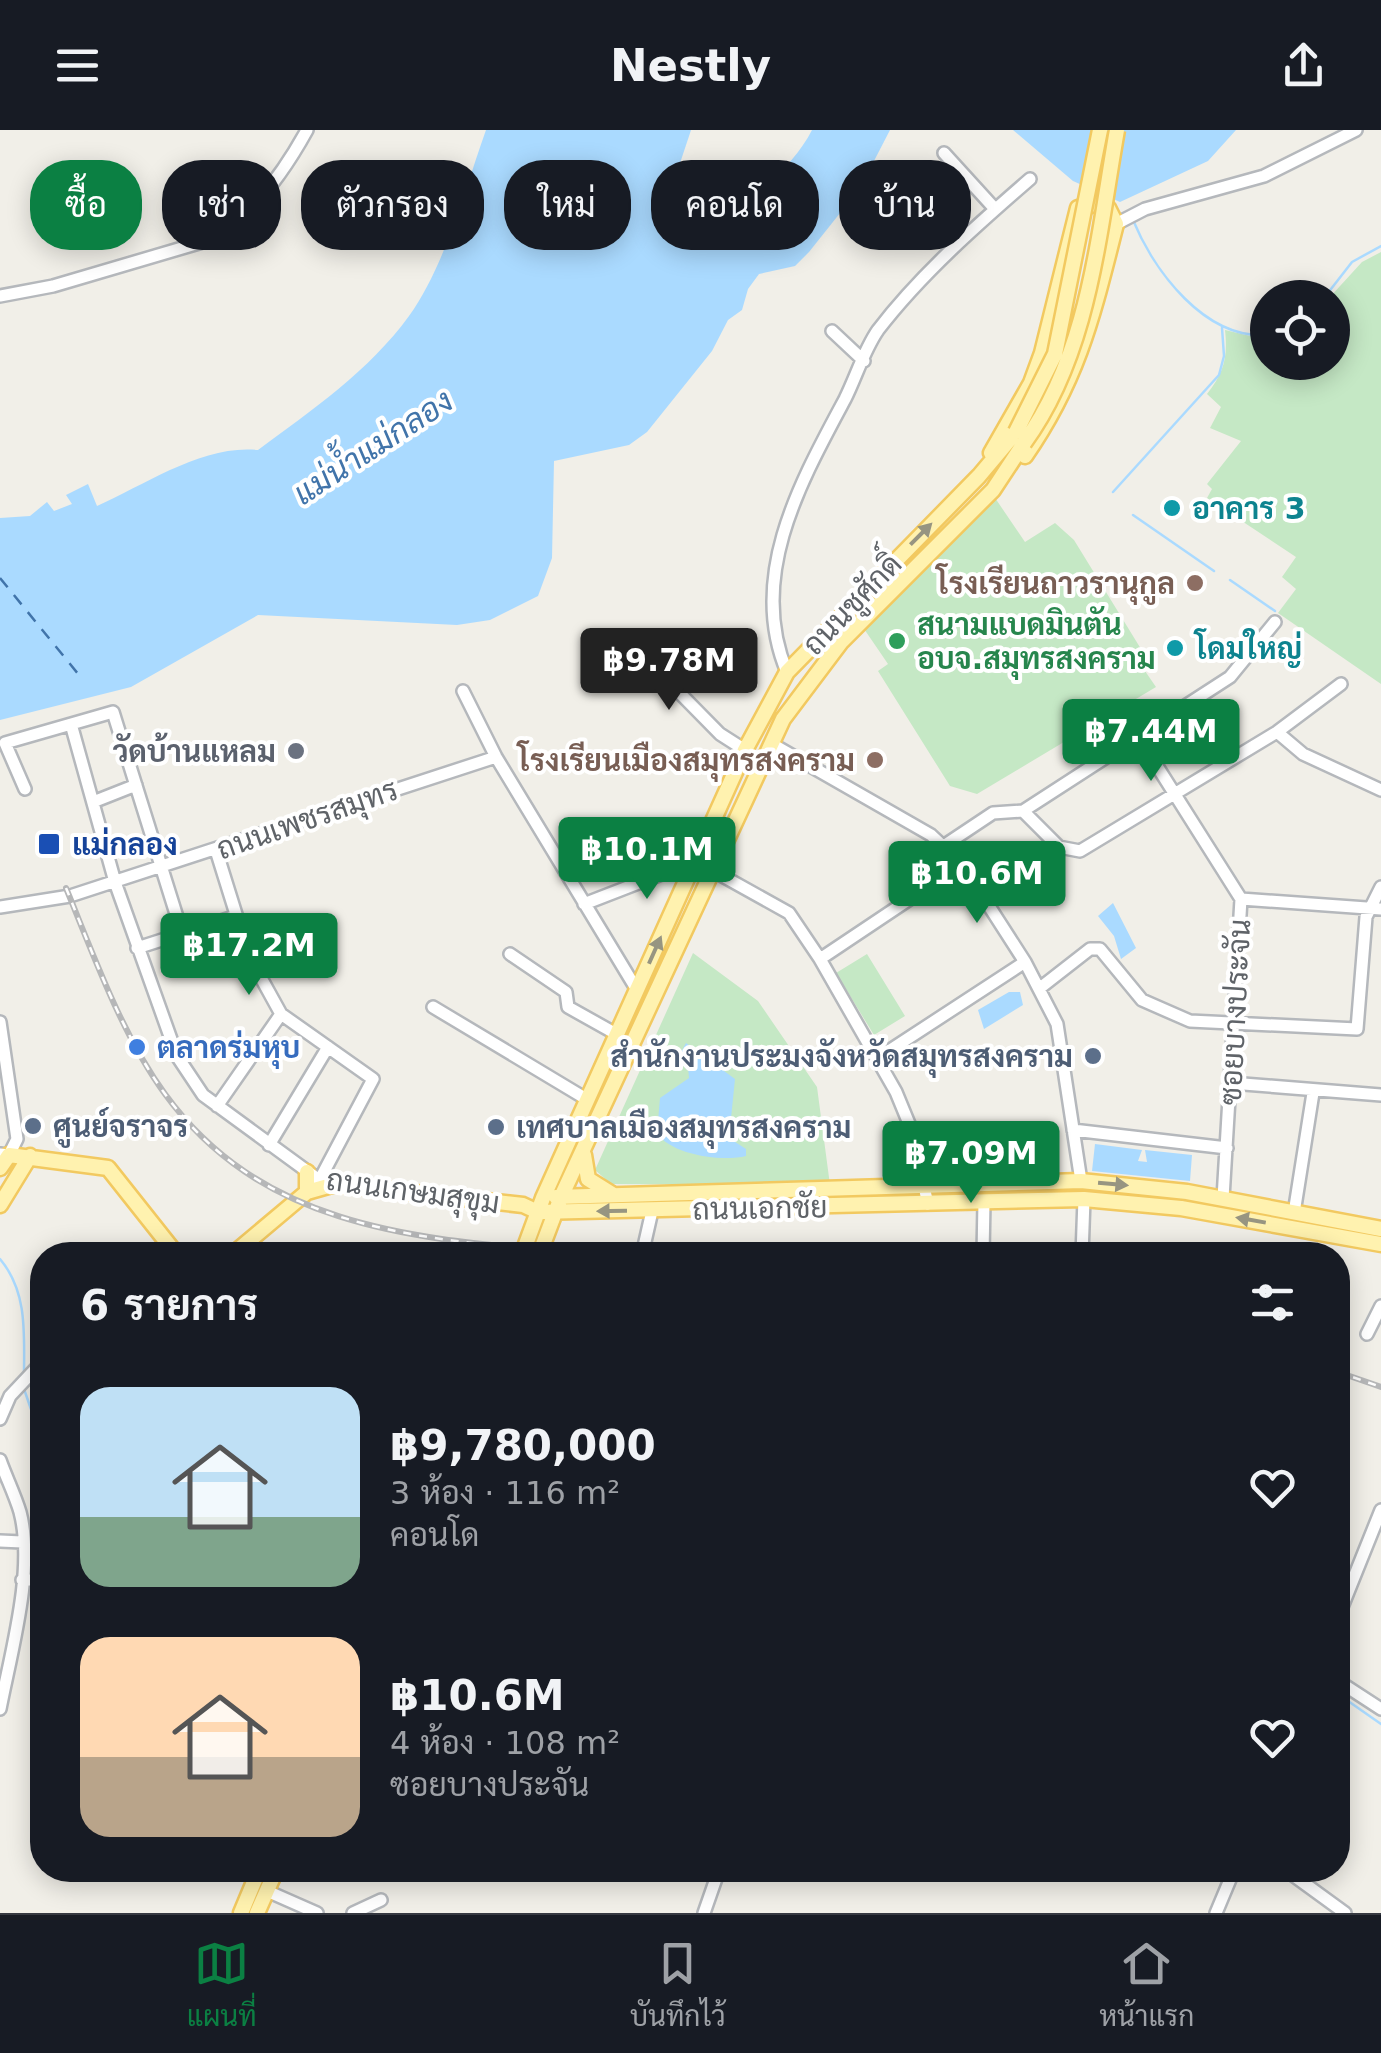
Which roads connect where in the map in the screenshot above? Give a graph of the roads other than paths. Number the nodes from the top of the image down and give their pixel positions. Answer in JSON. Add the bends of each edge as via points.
{"nodes":[{"id":1,"x":307,"y":130,"type":"edge"},
{"id":2,"x":1100,"y":130,"type":"edge"},
{"id":3,"x":1118,"y":130,"type":"edge"},
{"id":4,"x":1356,"y":130,"type":"edge"},
{"id":5,"x":944,"y":153,"type":"dead end"},
{"id":6,"x":281,"y":169,"type":"edge"},
{"id":7,"x":1030,"y":179,"type":"dead end"},
{"id":8,"x":995,"y":209,"type":"junction"},
{"id":9,"x":1120,"y":221,"type":"junction"},
{"id":10,"x":175,"y":250,"type":"edge"},
{"id":11,"x":0,"y":296,"type":"edge"},
{"id":12,"x":832,"y":330,"type":"dead end"},
{"id":13,"x":864,"y":360,"type":"junction"},
{"id":14,"x":1020,"y":438,"type":"junction"},
{"id":15,"x":979,"y":476,"type":"junction"},
{"id":16,"x":993,"y":490,"type":"junction"},
{"id":17,"x":1275,"y":622,"type":"dead end"},
{"id":18,"x":663,"y":642,"type":"dead end"},
{"id":19,"x":786,"y":672,"type":"junction"},
{"id":20,"x":1340,"y":684,"type":"dead end"},
{"id":21,"x":463,"y":690,"type":"dead end"},
{"id":22,"x":71,"y":724,"type":"junction"},
{"id":23,"x":1277,"y":732,"type":"junction"},
{"id":24,"x":1138,"y":736,"type":"junction"},
{"id":25,"x":772,"y":744,"type":"junction"},
{"id":26,"x":745,"y":750,"type":"junction"},
{"id":27,"x":496,"y":757,"type":"junction"},
{"id":28,"x":136,"y":786,"type":"junction"},
{"id":29,"x":25,"y":789,"type":"dead end"},
{"id":30,"x":1381,"y":790,"type":"edge"},
{"id":31,"x":1174,"y":795,"type":"junction"},
{"id":32,"x":93,"y":802,"type":"junction"},
{"id":33,"x":1023,"y":811,"type":"junction"},
{"id":34,"x":945,"y":845,"type":"junction"},
{"id":35,"x":216,"y":850,"type":"junction"},
{"id":36,"x":695,"y":861,"type":"junction"},
{"id":37,"x":962,"y":864,"type":"junction"},
{"id":38,"x":163,"y":868,"type":"junction"},
{"id":39,"x":710,"y":868,"type":"junction"},
{"id":40,"x":115,"y":882,"type":"junction"},
{"id":41,"x":1381,"y":887,"type":"edge"},
{"id":42,"x":1241,"y":899,"type":"junction"},
{"id":43,"x":584,"y":904,"type":"junction"},
{"id":44,"x":0,"y":907,"type":"edge"},
{"id":45,"x":1376,"y":908,"type":"edge"},
{"id":46,"x":236,"y":916,"type":"junction"},
{"id":47,"x":182,"y":933,"type":"junction"},
{"id":48,"x":137,"y":948,"type":"junction"},
{"id":49,"x":510,"y":954,"type":"dead end"},
{"id":50,"x":820,"y":959,"type":"junction"},
{"id":51,"x":1025,"y":962,"type":"junction"},
{"id":52,"x":1040,"y":988,"type":"junction"},
{"id":53,"x":637,"y":990,"type":"junction"},
{"id":54,"x":433,"y":1007,"type":"dead end"},
{"id":55,"x":281,"y":1014,"type":"junction"},
{"id":56,"x":0,"y":1022,"type":"edge"},
{"id":57,"x":1235,"y":1022,"type":"junction"},
{"id":58,"x":618,"y":1035,"type":"junction"},
{"id":59,"x":328,"y":1047,"type":"junction"},
{"id":60,"x":878,"y":1058,"type":"junction"},
{"id":61,"x":1232,"y":1083,"type":"junction"},
{"id":62,"x":1312,"y":1092,"type":"junction"},
{"id":63,"x":591,"y":1093,"type":"junction"},
{"id":64,"x":610,"y":1095,"type":"junction"},
{"id":65,"x":1381,"y":1095,"type":"edge"},
{"id":66,"x":217,"y":1106,"type":"junction"},
{"id":67,"x":1073,"y":1130,"type":"junction"},
{"id":68,"x":269,"y":1145,"type":"junction"},
{"id":69,"x":1227,"y":1148,"type":"junction"},
{"id":70,"x":585,"y":1149,"type":"junction"},
{"id":71,"x":4,"y":1154,"type":"edge"},
{"id":72,"x":30,"y":1156,"type":"junction"},
{"id":73,"x":0,"y":1168,"type":"edge"},
{"id":74,"x":318,"y":1180,"type":"junction"},
{"id":75,"x":1080,"y":1180,"type":"junction"},
{"id":76,"x":926,"y":1185,"type":"junction"},
{"id":77,"x":614,"y":1196,"type":"junction"},
{"id":78,"x":1224,"y":1198,"type":"junction"},
{"id":79,"x":1084,"y":1199,"type":"junction"},
{"id":80,"x":984,"y":1201,"type":"junction"},
{"id":81,"x":928,"y":1204,"type":"junction"},
{"id":82,"x":0,"y":1205,"type":"edge"},
{"id":83,"x":541,"y":1205,"type":"junction"},
{"id":84,"x":558,"y":1205,"type":"junction"},
{"id":85,"x":652,"y":1211,"type":"junction"},
{"id":86,"x":1294,"y":1213,"type":"junction"},
{"id":87,"x":1381,"y":1229,"type":"edge"},
{"id":88,"x":167,"y":1242,"type":"edge"},
{"id":89,"x":247,"y":1242,"type":"edge"},
{"id":90,"x":527,"y":1242,"type":"edge"},
{"id":91,"x":545,"y":1242,"type":"edge"},
{"id":92,"x":645,"y":1242,"type":"edge"},
{"id":93,"x":982,"y":1242,"type":"edge"},
{"id":94,"x":1082,"y":1242,"type":"edge"},
{"id":95,"x":1381,"y":1244,"type":"edge"},
{"id":96,"x":1381,"y":1306,"type":"edge"},
{"id":97,"x":1367,"y":1334,"type":"dead end"},
{"id":98,"x":30,"y":1375,"type":"edge"},
{"id":99,"x":0,"y":1420,"type":"edge"},
{"id":100,"x":0,"y":1460,"type":"edge"},
{"id":101,"x":1381,"y":1510,"type":"edge"},
{"id":102,"x":0,"y":1541,"type":"edge"},
{"id":103,"x":22,"y":1542,"type":"junction"},
{"id":104,"x":22,"y":1580,"type":"junction"},
{"id":105,"x":30,"y":1580,"type":"edge"},
{"id":106,"x":1350,"y":1587,"type":"edge"},
{"id":107,"x":1350,"y":1689,"type":"edge"},
{"id":108,"x":0,"y":1709,"type":"edge"},
{"id":109,"x":1381,"y":1709,"type":"edge"},
{"id":110,"x":254,"y":1882,"type":"edge"},
{"id":111,"x":270,"y":1882,"type":"edge"},
{"id":112,"x":715,"y":1882,"type":"edge"},
{"id":113,"x":1229,"y":1882,"type":"edge"},
{"id":114,"x":1302,"y":1882,"type":"edge"},
{"id":115,"x":266,"y":1891,"type":"junction"},
{"id":116,"x":380,"y":1900,"type":"dead end"},
{"id":117,"x":241,"y":1913,"type":"edge"},
{"id":118,"x":257,"y":1913,"type":"edge"},
{"id":119,"x":317,"y":1913,"type":"edge"},
{"id":120,"x":354,"y":1913,"type":"edge"},
{"id":121,"x":704,"y":1913,"type":"edge"},
{"id":122,"x":1216,"y":1913,"type":"edge"},
{"id":123,"x":1344,"y":1913,"type":"edge"}],
"edges":[{"from":1,"to":6,"type":"street"},
{"from":2,"to":14,"type":"main road","name":"ถนนชูศักดิ์","bridge":true,"via":[[1054,354]]},
{"from":3,"to":14,"type":"main road","name":"ถนนชูศักดิ์","bridge":true,"via":[[1086,298],[1060,388]]},
{"from":4,"to":9,"type":"street","via":[[1264,176]]},
{"from":5,"to":8,"type":"street"},
{"from":7,"to":8,"type":"street"},
{"from":8,"to":13,"type":"street","via":[[876,333]]},
{"from":9,"to":15,"type":"main road","via":[[1108,208],[1078,208],[1036,368]]},
{"from":9,"to":16,"type":"main road","via":[[1069,387],[1026,456]]},
{"from":10,"to":11,"type":"street"},
{"from":12,"to":13,"type":"street"},
{"from":13,"to":19,"type":"street","via":[[777,553],[771,600]]},
{"from":14,"to":15,"type":"main road","name":"ถนนชูศักดิ์"},
{"from":14,"to":16,"type":"main road","name":"ถนนชูศักดิ์"},
{"from":19,"to":15,"type":"main road","name":"ถนนชูศักดิ์","one_way":true},
{"from":16,"to":25,"type":"main road","name":"ถนนชูศักดิ์","via":[[841,642],[808,680]]},
{"from":17,"to":24,"type":"street","via":[[1230,677]]},
{"from":18,"to":26,"type":"street","via":[[659,672]]},
{"from":19,"to":26,"type":"main road","name":"ถนนชูศักดิ์"},
{"from":20,"to":23,"type":"street"},
{"from":21,"to":27,"type":"street"},
{"from":22,"to":28,"type":"street","via":[[113,712]]},
{"from":22,"to":29,"type":"street","via":[[5,743]]},
{"from":22,"to":32,"type":"street","name":"ถนนเกษมสุขุม"},
{"from":23,"to":30,"type":"street","via":[[1303,754]]},
{"from":23,"to":31,"type":"street"},
{"from":24,"to":31,"type":"street","name":"ซอยบางประจัน"},
{"from":24,"to":33,"type":"street"},
{"from":25,"to":34,"type":"street"},
{"from":25,"to":39,"type":"main road","name":"ถนนชูศักดิ์"},
{"from":26,"to":36,"type":"main road","name":"ถนนชูศักดิ์"},
{"from":27,"to":35,"type":"street","name":"ถนนเพชรสมุทร"},
{"from":27,"to":43,"type":"street"},
{"from":28,"to":32,"type":"street"},
{"from":28,"to":38,"type":"street"},
{"from":31,"to":33,"type":"street","via":[[1080,851],[1059,847]]},
{"from":31,"to":42,"type":"street","name":"ซอยบางประจัน"},
{"from":32,"to":40,"type":"street","name":"ถนนเกษมสุขุม"},
{"from":33,"to":34,"type":"street","via":[[993,813]]},
{"from":34,"to":37,"type":"street"},
{"from":35,"to":38,"type":"street","name":"ถนนเพชรสมุทร"},
{"from":35,"to":46,"type":"street"},
{"from":36,"to":43,"type":"street"},
{"from":53,"to":36,"type":"main road","name":"ถนนชูศักดิ์","one_way":true},
{"from":37,"to":50,"type":"street"},
{"from":37,"to":51,"type":"street"},
{"from":38,"to":40,"type":"street","name":"ถนนเพชรสมุทร"},
{"from":38,"to":47,"type":"street"},
{"from":39,"to":50,"type":"street","via":[[789,913]]},
{"from":39,"to":64,"type":"main road","name":"ถนนชูศักดิ์"},
{"from":40,"to":44,"type":"street","name":"ถนนเพชรสมุทร"},
{"from":40,"to":48,"type":"street","name":"ถนนเกษมสุขุม"},
{"from":41,"to":45,"type":"street"},
{"from":42,"to":45,"type":"street"},
{"from":42,"to":57,"type":"street","name":"ซอยบางประจัน"},
{"from":43,"to":53,"type":"street"},
{"from":45,"to":57,"type":"street","via":[[1366,917],[1357,1029]]},
{"from":46,"to":47,"type":"street"},
{"from":46,"to":55,"type":"street"},
{"from":47,"to":48,"type":"street"},
{"from":48,"to":66,"type":"street","name":"ถนนเกษมสุขุม","via":[[177,1056]]},
{"from":49,"to":58,"type":"street","via":[[566,992],[568,1007]]},
{"from":50,"to":60,"type":"street"},
{"from":51,"to":52,"type":"street"},
{"from":51,"to":60,"type":"street"},
{"from":52,"to":57,"type":"street","via":[[1090,949],[1100,949],[1142,1000],[1190,1020]]},
{"from":52,"to":67,"type":"street","via":[[1057,1024]]},
{"from":53,"to":58,"type":"main road","name":"ถนนชูศักดิ์"},
{"from":54,"to":63,"type":"street"},
{"from":55,"to":59,"type":"street"},
{"from":55,"to":66,"type":"street"},
{"from":56,"to":71,"type":"street","via":[[16,1139]]},
{"from":57,"to":61,"type":"street","name":"ซอยบางประจัน"},
{"from":58,"to":63,"type":"main road","name":"ถนนชูศักดิ์"},
{"from":59,"to":68,"type":"street"},
{"from":59,"to":74,"type":"street","via":[[373,1078]]},
{"from":60,"to":76,"type":"street","via":[[910,1126]]},
{"from":61,"to":62,"type":"street"},
{"from":61,"to":69,"type":"street","name":"ซอยบางประจัน"},
{"from":62,"to":65,"type":"street"},
{"from":62,"to":86,"type":"street"},
{"from":63,"to":64,"type":"main road"},
{"from":63,"to":83,"type":"main road","name":"ถนนชูศักดิ์"},
{"from":64,"to":70,"type":"main road","name":"ถนนชูศักดิ์"},
{"from":66,"to":68,"type":"street","name":"ถนนเกษมสุขุม"},
{"from":67,"to":69,"type":"street"},
{"from":67,"to":75,"type":"street"},
{"from":68,"to":74,"type":"street","name":"ถนนเกษมสุขุม"},
{"from":69,"to":78,"type":"street","name":"ซอยบางประจัน"},
{"from":70,"to":77,"type":"main road","via":[[588,1180]]},
{"from":70,"to":84,"type":"main road","name":"ถนนชูศักดิ์"},
{"from":71,"to":72,"type":"main road"},
{"from":71,"to":73,"type":"main road"},
{"from":72,"to":82,"type":"main road"},
{"from":72,"to":88,"type":"main road","via":[[108,1168]]},
{"from":74,"to":83,"type":"main road","name":"ถนนเกษมสุขุม"},
{"from":74,"to":89,"type":"main road"},
{"from":75,"to":76,"type":"main road","name":"ถนนเอกชัย"},
{"from":75,"to":78,"type":"main road","name":"ถนนเอกชัย","one_way":true},
{"from":76,"to":77,"type":"main road","name":"ถนนเอกชัย"},
{"from":76,"to":81,"type":"street"},
{"from":77,"to":84,"type":"main road","name":"ถนนเอกชัย"},
{"from":78,"to":86,"type":"main road","name":"ถนนเอกชัย"},
{"from":79,"to":80,"type":"main road","name":"ถนนเอกชัย"},
{"from":79,"to":94,"type":"street"},
{"from":95,"to":79,"type":"main road","name":"ถนนเอกชัย","one_way":true,"via":[[1181,1208]]},
{"from":80,"to":81,"type":"main road","name":"ถนนเอกชัย"},
{"from":80,"to":93,"type":"street"},
{"from":81,"to":85,"type":"main road","name":"ถนนเอกชัย"},
{"from":83,"to":84,"type":"main road","name":"ถนนเกษมสุขุม"},
{"from":83,"to":90,"type":"main road","name":"ถนนชูศักดิ์"},
{"from":85,"to":84,"type":"main road","name":"ถนนเอกชัย","one_way":true},
{"from":84,"to":91,"type":"main road","name":"ถนนชูศักดิ์"},
{"from":85,"to":92,"type":"street"},
{"from":86,"to":87,"type":"main road","name":"ถนนเอกชัย"},
{"from":96,"to":97,"type":"street"},
{"from":98,"to":99,"type":"street"},
{"from":100,"to":103,"type":"street","via":[[20,1515]]},
{"from":101,"to":106,"type":"street"},
{"from":102,"to":103,"type":"street"},
{"from":103,"to":104,"type":"street"},
{"from":104,"to":105,"type":"street"},
{"from":104,"to":108,"type":"street"},
{"from":107,"to":109,"type":"street"},
{"from":110,"to":117,"type":"main road"},
{"from":111,"to":115,"type":"main road"},
{"from":112,"to":121,"type":"street"},
{"from":113,"to":122,"type":"street"},
{"from":114,"to":123,"type":"street"},
{"from":115,"to":118,"type":"main road"},
{"from":115,"to":119,"type":"street"},
{"from":116,"to":120,"type":"street"}]}
